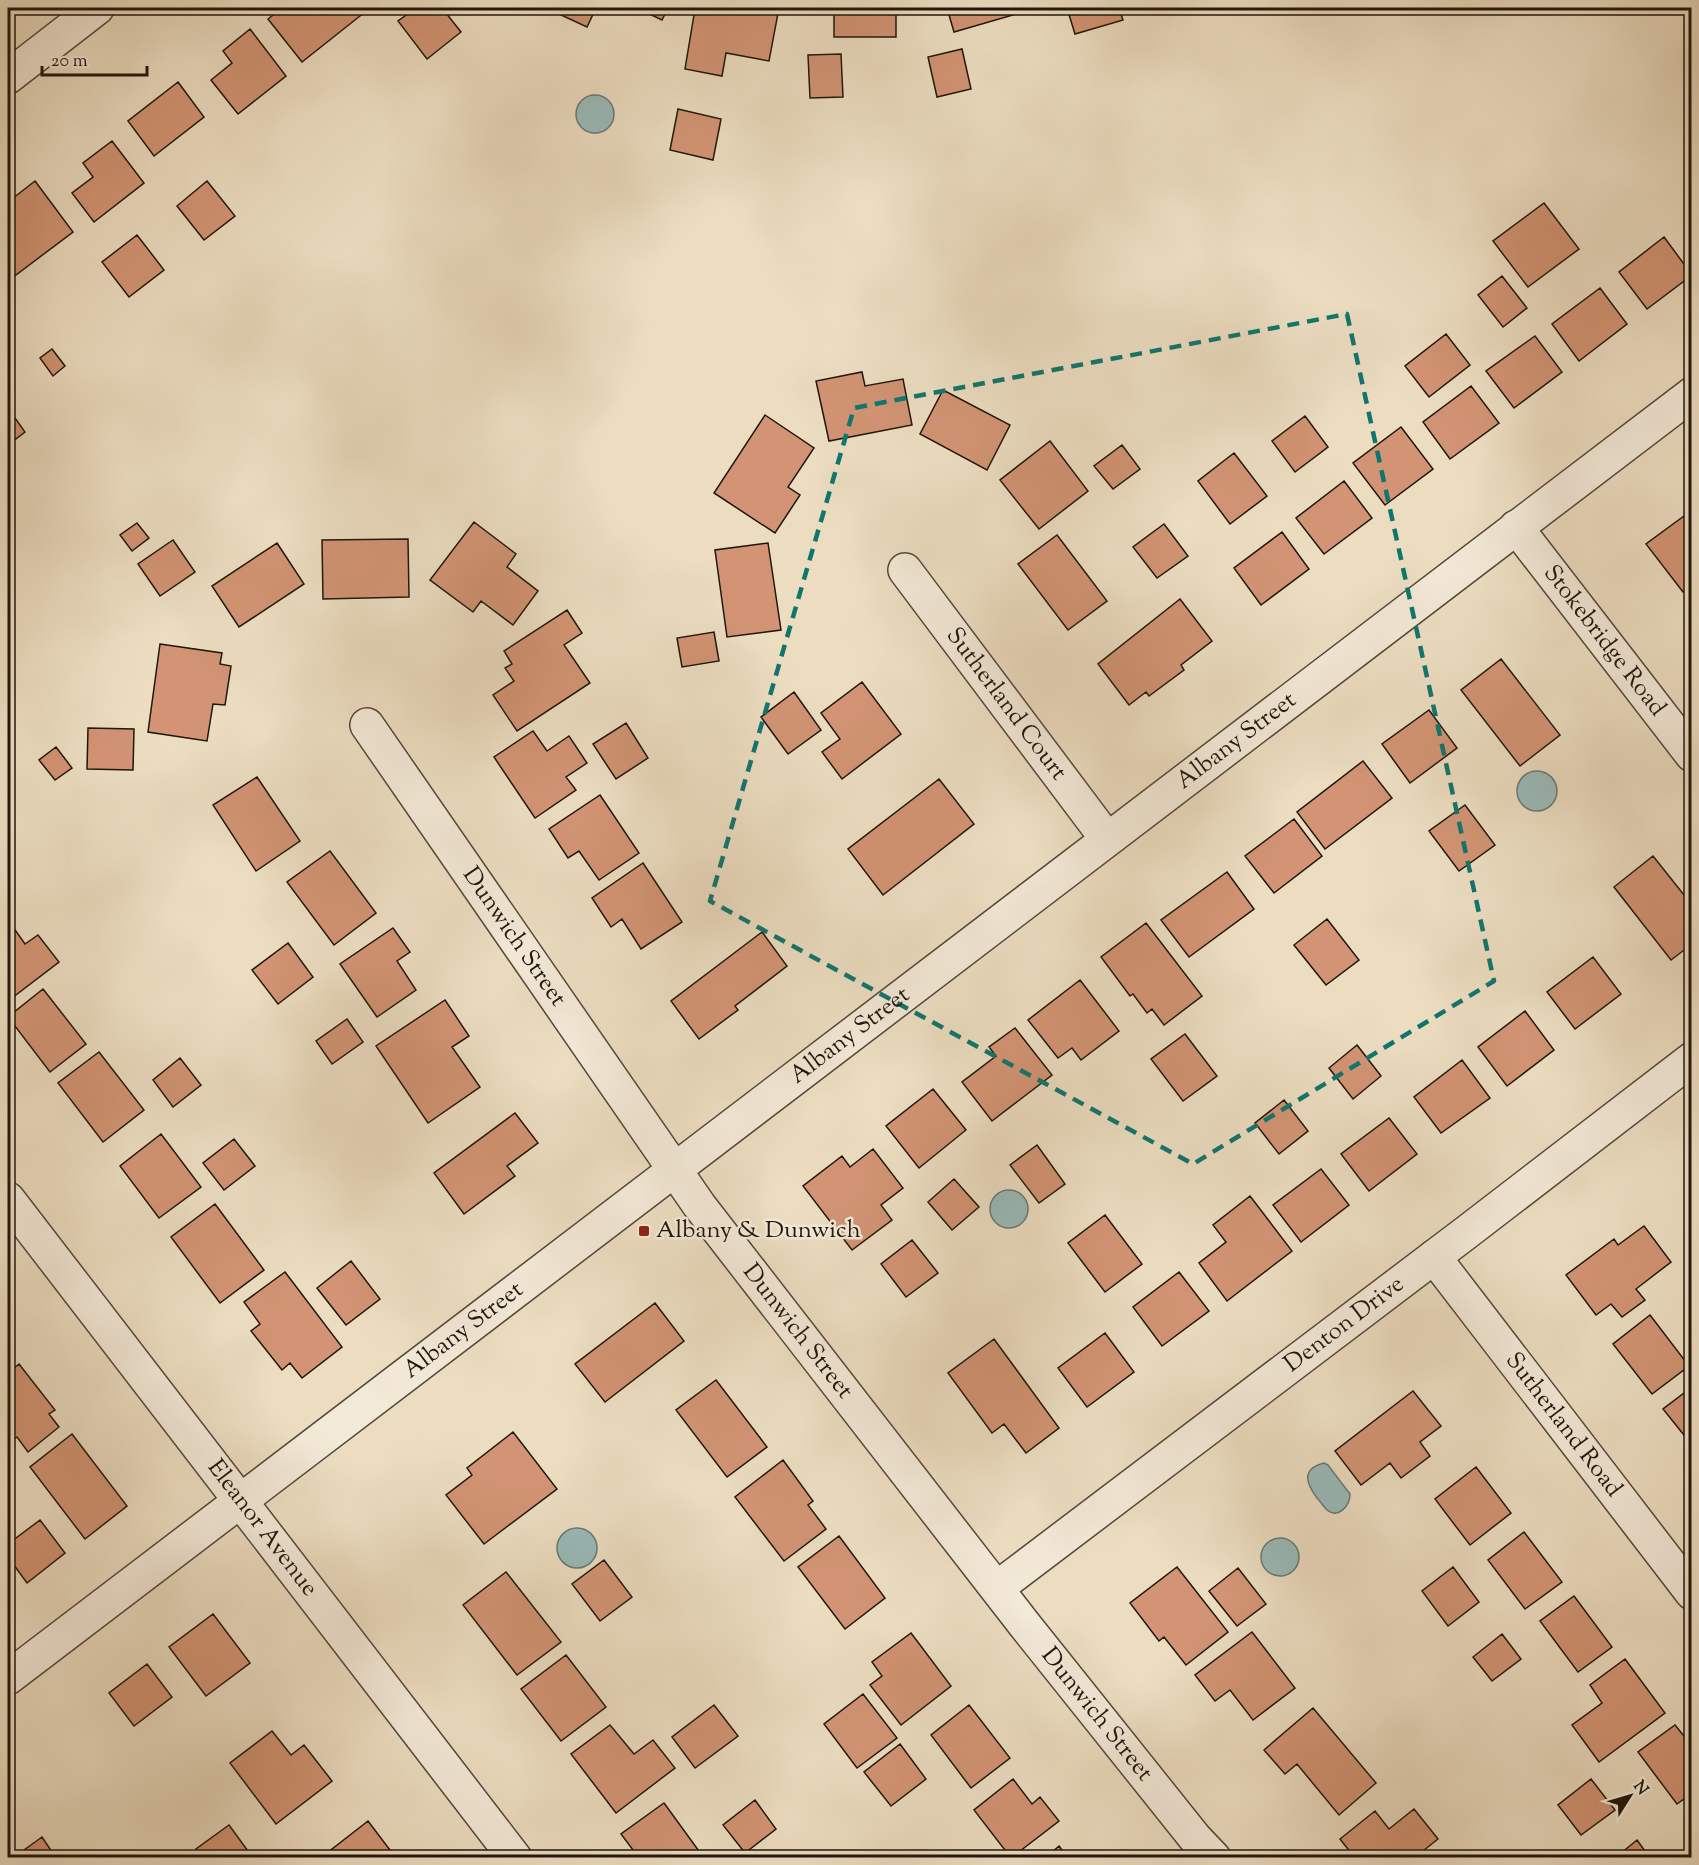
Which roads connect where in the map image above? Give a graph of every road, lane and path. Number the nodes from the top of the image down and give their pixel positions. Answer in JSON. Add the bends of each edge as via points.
{"nodes":[{"id":1,"x":97,"y":8,"type":"edge"},
{"id":2,"x":8,"y":77,"type":"edge"},
{"id":3,"x":1692,"y":394,"type":"edge"},
{"id":4,"x":1516,"y":527,"type":"junction"},
{"id":5,"x":905,"y":570,"type":"dead end"},
{"id":6,"x":367,"y":725,"type":"dead end"},
{"id":7,"x":1692,"y":755,"type":"edge"},
{"id":8,"x":1107,"y":838,"type":"junction"},
{"id":9,"x":1692,"y":1059,"type":"edge"},
{"id":10,"x":674,"y":1170,"type":"junction"},
{"id":11,"x":8,"y":1199,"type":"edge"},
{"id":12,"x":1434,"y":1257,"type":"junction"},
{"id":13,"x":240,"y":1500,"type":"junction"},
{"id":14,"x":997,"y":1588,"type":"junction"},
{"id":15,"x":1692,"y":1593,"type":"edge"},
{"id":16,"x":8,"y":1678,"type":"edge"},
{"id":17,"x":514,"y":1857,"type":"edge"},
{"id":18,"x":1214,"y":1857,"type":"edge"}],
"edges":[{"from":1,"to":2,"type":"street"},
{"from":3,"to":4,"type":"street","name":"Albany Street"},
{"from":4,"to":7,"type":"street","name":"Stokebridge Road"},
{"from":4,"to":8,"type":"street","name":"Albany Street"},
{"from":5,"to":8,"type":"street","name":"Sutherland Court"},
{"from":6,"to":10,"type":"street","name":"Dunwich Street"},
{"from":8,"to":10,"type":"street","name":"Albany Street"},
{"from":9,"to":12,"type":"street","name":"Denton Drive"},
{"from":10,"to":13,"type":"street","name":"Albany Street"},
{"from":10,"to":14,"type":"street","name":"Dunwich Street"},
{"from":11,"to":13,"type":"street","name":"Eleanor Avenue"},
{"from":12,"to":14,"type":"street","name":"Denton Drive"},
{"from":12,"to":15,"type":"street","name":"Sutherland Road"},
{"from":13,"to":16,"type":"street","name":"Albany Street"},
{"from":13,"to":17,"type":"street","name":"Eleanor Avenue"},
{"from":14,"to":18,"type":"street","name":"Dunwich Street"}]}
